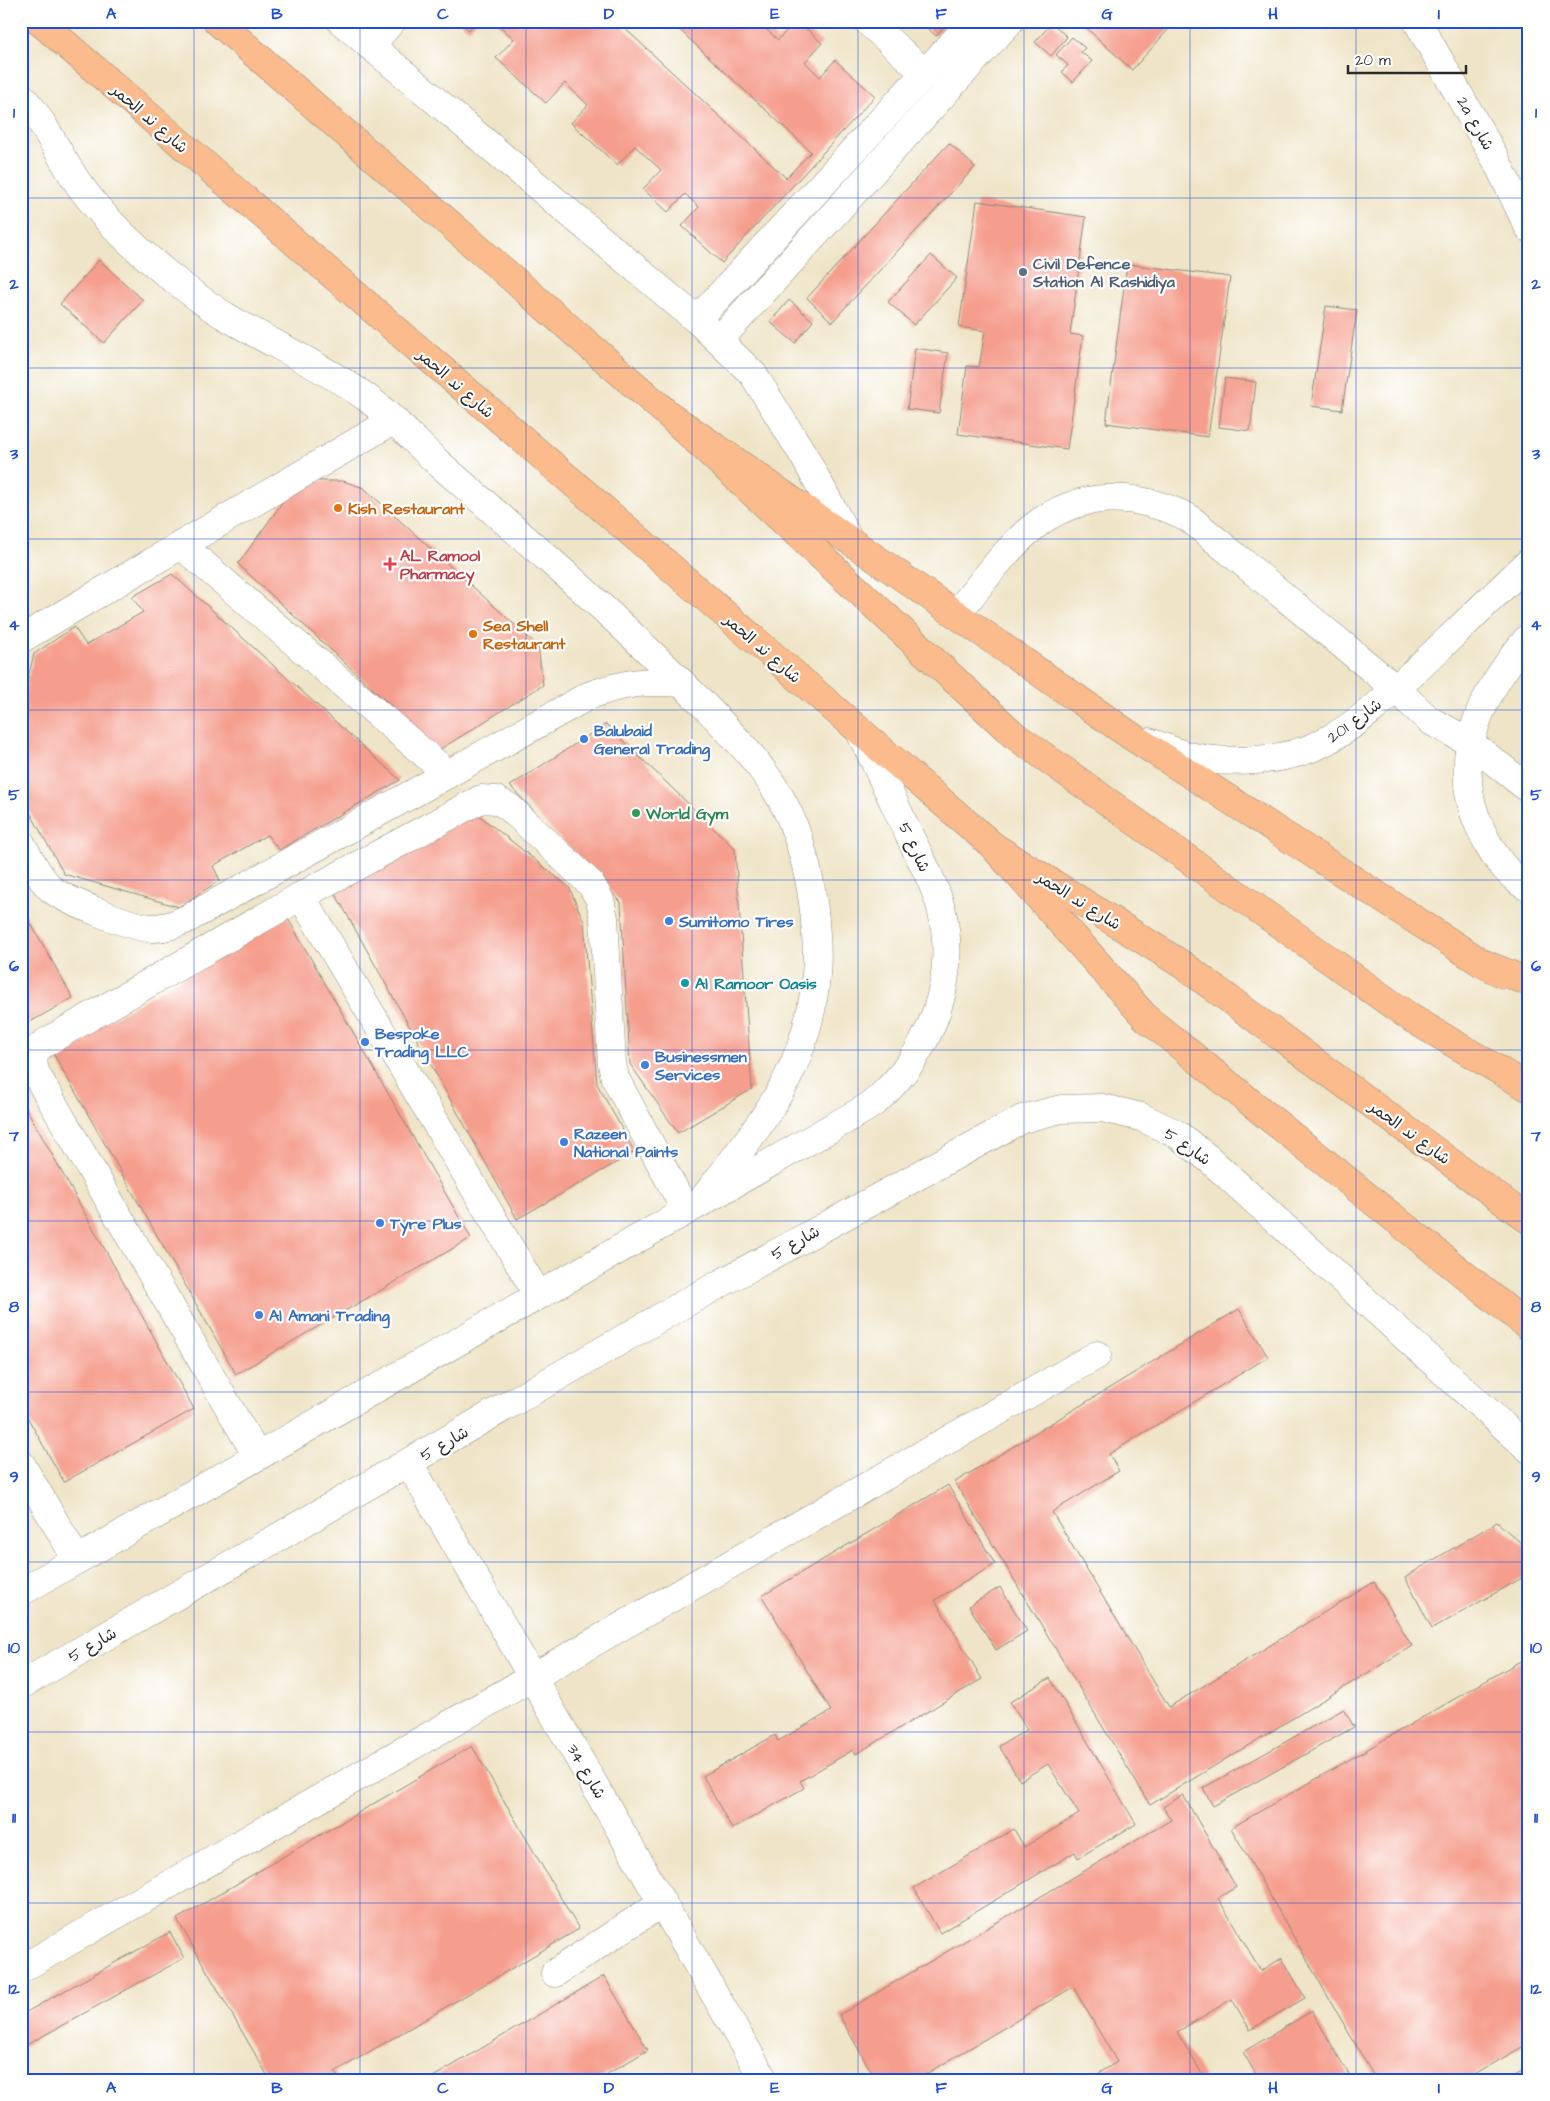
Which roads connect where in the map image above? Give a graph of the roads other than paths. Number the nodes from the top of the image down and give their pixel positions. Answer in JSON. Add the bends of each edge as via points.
{"nodes":[{"id":1,"x":39,"y":21,"type":"edge"},
{"id":2,"x":217,"y":21,"type":"edge"},
{"id":3,"x":392,"y":21,"type":"edge"},
{"id":4,"x":867,"y":21,"type":"edge"},
{"id":5,"x":974,"y":21,"type":"edge"},
{"id":6,"x":1010,"y":21,"type":"edge"},
{"id":7,"x":1417,"y":21,"type":"edge"},
{"id":8,"x":355,"y":29,"type":"edge"},
{"id":9,"x":926,"y":74,"type":"junction"},
{"id":10,"x":21,"y":96,"type":"edge"},
{"id":11,"x":1529,"y":228,"type":"edge"},
{"id":12,"x":697,"y":320,"type":"junction"},
{"id":13,"x":719,"y":340,"type":"junction"},
{"id":14,"x":669,"y":414,"type":"junction"},
{"id":15,"x":394,"y":420,"type":"junction"},
{"id":16,"x":848,"y":538,"type":"junction"},
{"id":17,"x":181,"y":545,"type":"junction"},
{"id":18,"x":1529,"y":562,"type":"edge"},
{"id":19,"x":956,"y":614,"type":"junction"},
{"id":20,"x":1529,"y":637,"type":"edge"},
{"id":21,"x":21,"y":639,"type":"edge"},
{"id":22,"x":682,"y":683,"type":"junction"},
{"id":23,"x":1396,"y":689,"type":"junction"},
{"id":24,"x":860,"y":732,"type":"junction"},
{"id":25,"x":1131,"y":736,"type":"junction"},
{"id":26,"x":1469,"y":742,"type":"junction"},
{"id":27,"x":448,"y":774,"type":"junction"},
{"id":28,"x":1529,"y":789,"type":"edge"},
{"id":29,"x":21,"y":844,"type":"edge"},
{"id":30,"x":993,"y":846,"type":"junction"},
{"id":31,"x":1529,"y":888,"type":"edge"},
{"id":32,"x":301,"y":896,"type":"junction"},
{"id":33,"x":1482,"y":963,"type":"junction"},
{"id":34,"x":1529,"y":982,"type":"edge"},
{"id":35,"x":1529,"y":988,"type":"edge"},
{"id":36,"x":1529,"y":1088,"type":"edge"},
{"id":37,"x":694,"y":1207,"type":"junction"},
{"id":38,"x":1529,"y":1220,"type":"edge"},
{"id":39,"x":538,"y":1296,"type":"junction"},
{"id":40,"x":1529,"y":1327,"type":"edge"},
{"id":41,"x":1097,"y":1355,"type":"dead end"},
{"id":42,"x":1529,"y":1449,"type":"edge"},
{"id":43,"x":257,"y":1456,"type":"junction"},
{"id":44,"x":409,"y":1463,"type":"junction"},
{"id":45,"x":21,"y":1464,"type":"edge"},
{"id":46,"x":77,"y":1560,"type":"junction"},
{"id":47,"x":21,"y":1592,"type":"edge"},
{"id":48,"x":534,"y":1677,"type":"junction"},
{"id":49,"x":21,"y":1685,"type":"edge"},
{"id":50,"x":662,"y":1903,"type":"junction"},
{"id":51,"x":21,"y":1969,"type":"edge"},
{"id":52,"x":555,"y":1973,"type":"dead end"},
{"id":53,"x":764,"y":2080,"type":"edge"}],
"edges":[{"from":1,"to":24,"type":"main road","name":"شارع ند الحمر"},
{"from":2,"to":14,"type":"main road"},
{"from":3,"to":8,"type":"street"},
{"from":4,"to":9,"type":"street"},
{"from":5,"to":9,"type":"street"},
{"from":6,"to":13,"type":"street"},
{"from":7,"to":11,"type":"street","name":"2a شارع","via":[[1495,158]]},
{"from":8,"to":12,"type":"street"},
{"from":9,"to":12,"type":"street"},
{"from":10,"to":15,"type":"street","via":[[32,107],[94,205],[168,275],[226,316],[338,378]]},
{"from":12,"to":13,"type":"street"},
{"from":13,"to":16,"type":"street","via":[[754,374],[804,456]]},
{"from":14,"to":16,"type":"main road"},
{"from":14,"to":36,"type":"main road","via":[[1014,735],[1410,1018]]},
{"from":15,"to":17,"type":"street"},
{"from":15,"to":22,"type":"street"},
{"from":16,"to":19,"type":"main road"},
{"from":17,"to":21,"type":"street"},
{"from":17,"to":27,"type":"street"},
{"from":18,"to":23,"type":"street","name":"شارع 201"},
{"from":19,"to":23,"type":"street","via":[[1016,544],[1052,515],[1096,499],[1143,500],[1189,518]]},
{"from":19,"to":25,"type":"main road"},
{"from":20,"to":26,"type":"street","via":[[1497,680]]},
{"from":22,"to":27,"type":"street","via":[[635,682],[611,687],[588,696]]},
{"from":22,"to":37,"type":"street","via":[[756,761],[790,817],[810,880],[817,947],[811,1014],[788,1077],[772,1107]]},
{"from":23,"to":25,"type":"street","name":"شارع 201","via":[[1354,724],[1316,746],[1286,755],[1255,760],[1220,760],[1186,755]]},
{"from":23,"to":26,"type":"street","via":[[1429,720]]},
{"from":24,"to":30,"type":"main road","name":"شارع ند الحمر"},
{"from":24,"to":37,"type":"street","name":"شارع 5","via":[[929,875],[941,908],[946,944],[937,1014],[922,1047],[901,1076],[876,1101]]},
{"from":25,"to":33,"type":"main road"},
{"from":26,"to":28,"type":"street"},
{"from":26,"to":31,"type":"street","via":[[1466,781],[1475,819],[1494,856]]},
{"from":27,"to":29,"type":"street","via":[[169,927],[149,928],[130,924],[58,894],[43,881]]},
{"from":30,"to":38,"type":"main road","name":"شارع ند الحمر","via":[[1183,965]]},
{"from":30,"to":40,"type":"main road","via":[[1146,1018]]},
{"from":32,"to":37,"type":"street","via":[[481,799],[496,800],[509,807],[579,871],[600,900],[615,1078]]},
{"from":32,"to":39,"type":"street"},
{"from":32,"to":43,"type":"street","via":[[46,1042],[36,1049],[32,1062]]},
{"from":33,"to":34,"type":"main road"},
{"from":33,"to":35,"type":"main road"},
{"from":37,"to":39,"type":"street","name":"شارع 5"},
{"from":39,"to":43,"type":"street","name":"شارع 5"},
{"from":41,"to":48,"type":"street"},
{"from":42,"to":44,"type":"street","name":"شارع 5","via":[[1209,1159],[1177,1134],[1141,1117],[1102,1108],[1061,1109],[1022,1119],[696,1297]]},
{"from":43,"to":46,"type":"street","name":"شارع 5"},
{"from":44,"to":48,"type":"street","name":"شارع 34"},
{"from":44,"to":49,"type":"street","name":"شارع 5"},
{"from":45,"to":46,"type":"street"},
{"from":46,"to":47,"type":"street","name":"شارع 5"},
{"from":48,"to":50,"type":"street","name":"شارع 34"},
{"from":48,"to":51,"type":"street"},
{"from":50,"to":52,"type":"street"},
{"from":50,"to":53,"type":"street","name":"شارع 34"}]}
